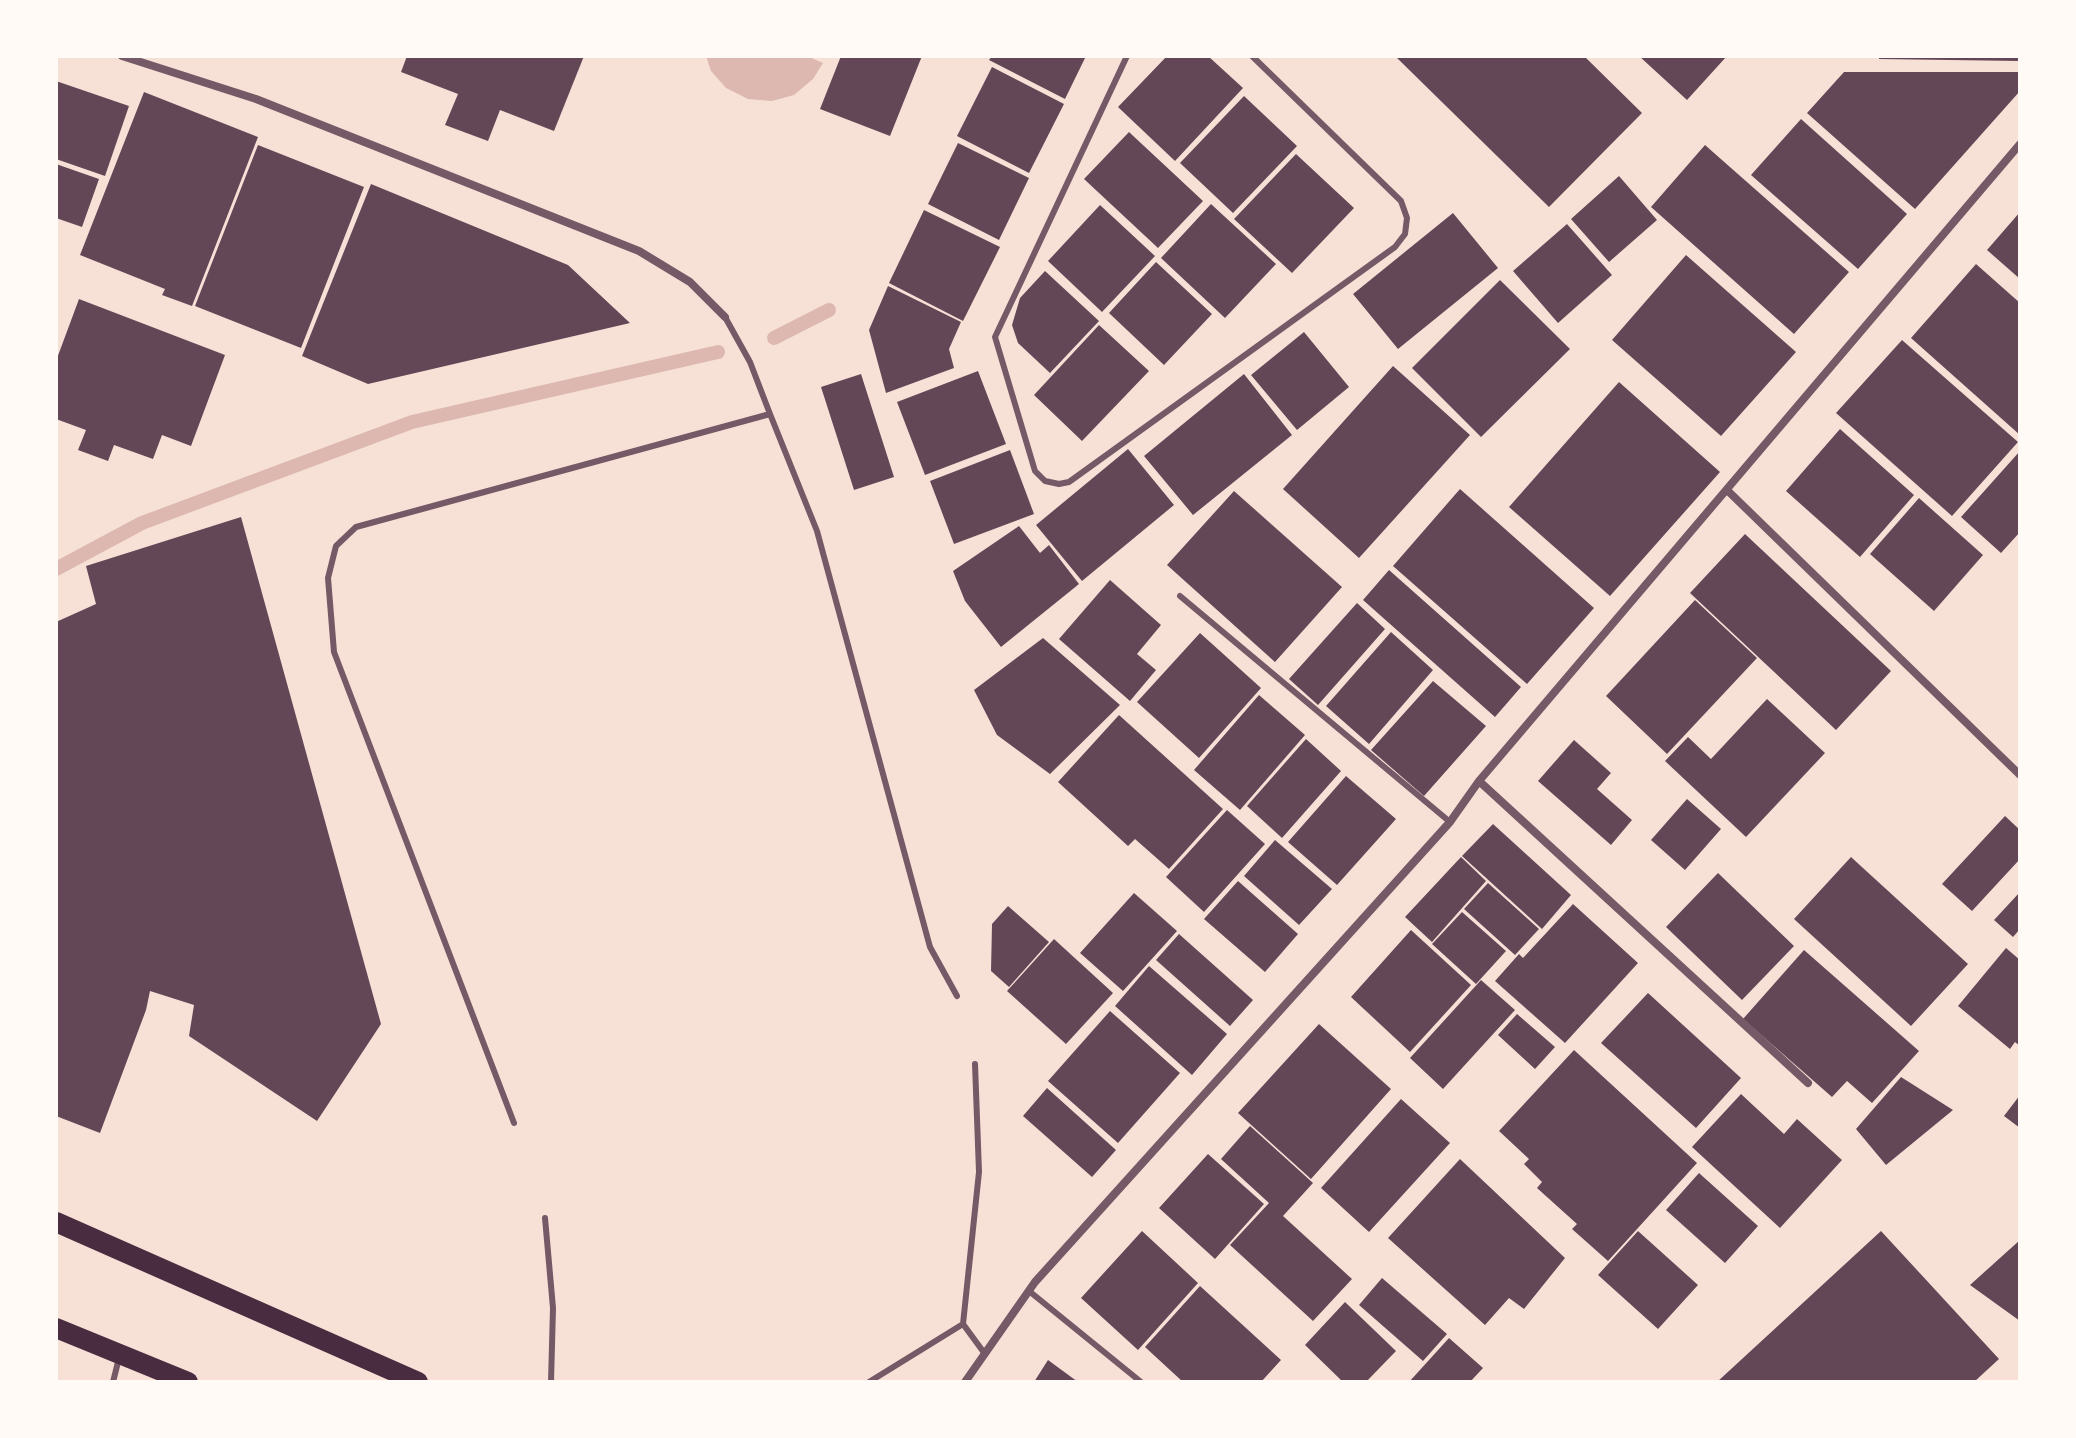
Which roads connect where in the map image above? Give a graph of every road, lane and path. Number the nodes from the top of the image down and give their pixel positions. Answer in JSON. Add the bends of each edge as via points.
{"nodes":[{"id":1,"x":122,"y":56,"type":"edge"},
{"id":2,"x":1127,"y":56,"type":"edge"},
{"id":3,"x":1252,"y":56,"type":"edge"},
{"id":4,"x":2020,"y":144,"type":"edge"},
{"id":5,"x":725,"y":317,"type":"joint"},
{"id":6,"x":770,"y":414,"type":"junction"},
{"id":7,"x":1727,"y":490,"type":"junction"},
{"id":8,"x":1180,"y":596,"type":"dead end"},
{"id":9,"x":2020,"y":775,"type":"edge"},
{"id":10,"x":1479,"y":781,"type":"junction"},
{"id":11,"x":1450,"y":822,"type":"junction"},
{"id":12,"x":957,"y":996,"type":"dead end"},
{"id":13,"x":975,"y":1064,"type":"dead end"},
{"id":14,"x":1808,"y":1083,"type":"dead end"},
{"id":15,"x":514,"y":1123,"type":"dead end"},
{"id":16,"x":545,"y":1218,"type":"dead end"},
{"id":17,"x":56,"y":1222,"type":"edge"},
{"id":18,"x":1029,"y":1291,"type":"junction"},
{"id":19,"x":963,"y":1324,"type":"junction"},
{"id":20,"x":56,"y":1328,"type":"edge"},
{"id":21,"x":120,"y":1354,"type":"junction"},
{"id":22,"x":985,"y":1354,"type":"junction"},
{"id":23,"x":113,"y":1382,"type":"edge"},
{"id":24,"x":188,"y":1382,"type":"edge"},
{"id":25,"x":418,"y":1382,"type":"edge"},
{"id":26,"x":551,"y":1382,"type":"edge"},
{"id":27,"x":869,"y":1382,"type":"edge"},
{"id":28,"x":965,"y":1382,"type":"edge"},
{"id":29,"x":1141,"y":1382,"type":"edge"}],
"edges":[{"from":1,"to":5,"type":"street","via":[[256,99],[639,251],[690,282]]},
{"from":2,"to":3,"type":"lane","via":[[995,337],[1035,471],[1045,481],[1059,484],[1069,482],[1383,256],[1405,234],[1401,201]]},
{"from":4,"to":7,"type":"street"},
{"from":5,"to":6,"type":"lane"},
{"from":6,"to":12,"type":"lane","via":[[817,531],[930,947]]},
{"from":6,"to":15,"type":"lane","via":[[356,527],[336,546],[328,578],[334,652]]},
{"from":7,"to":9,"type":"street"},
{"from":7,"to":10,"type":"street"},
{"from":8,"to":11,"type":"lane"},
{"from":10,"to":11,"type":"street"},
{"from":10,"to":14,"type":"street"},
{"from":11,"to":18,"type":"street"},
{"from":13,"to":19,"type":"lane","via":[[979,1172]]},
{"from":16,"to":26,"type":"lane","via":[[553,1308]]},
{"from":17,"to":25,"type":"main road"},
{"from":18,"to":22,"type":"street"},
{"from":18,"to":29,"type":"lane"},
{"from":19,"to":22,"type":"lane"},
{"from":19,"to":27,"type":"lane"},
{"from":20,"to":21,"type":"main road"},
{"from":21,"to":23,"type":"lane"},
{"from":21,"to":24,"type":"main road"},
{"from":22,"to":28,"type":"street"}]}
